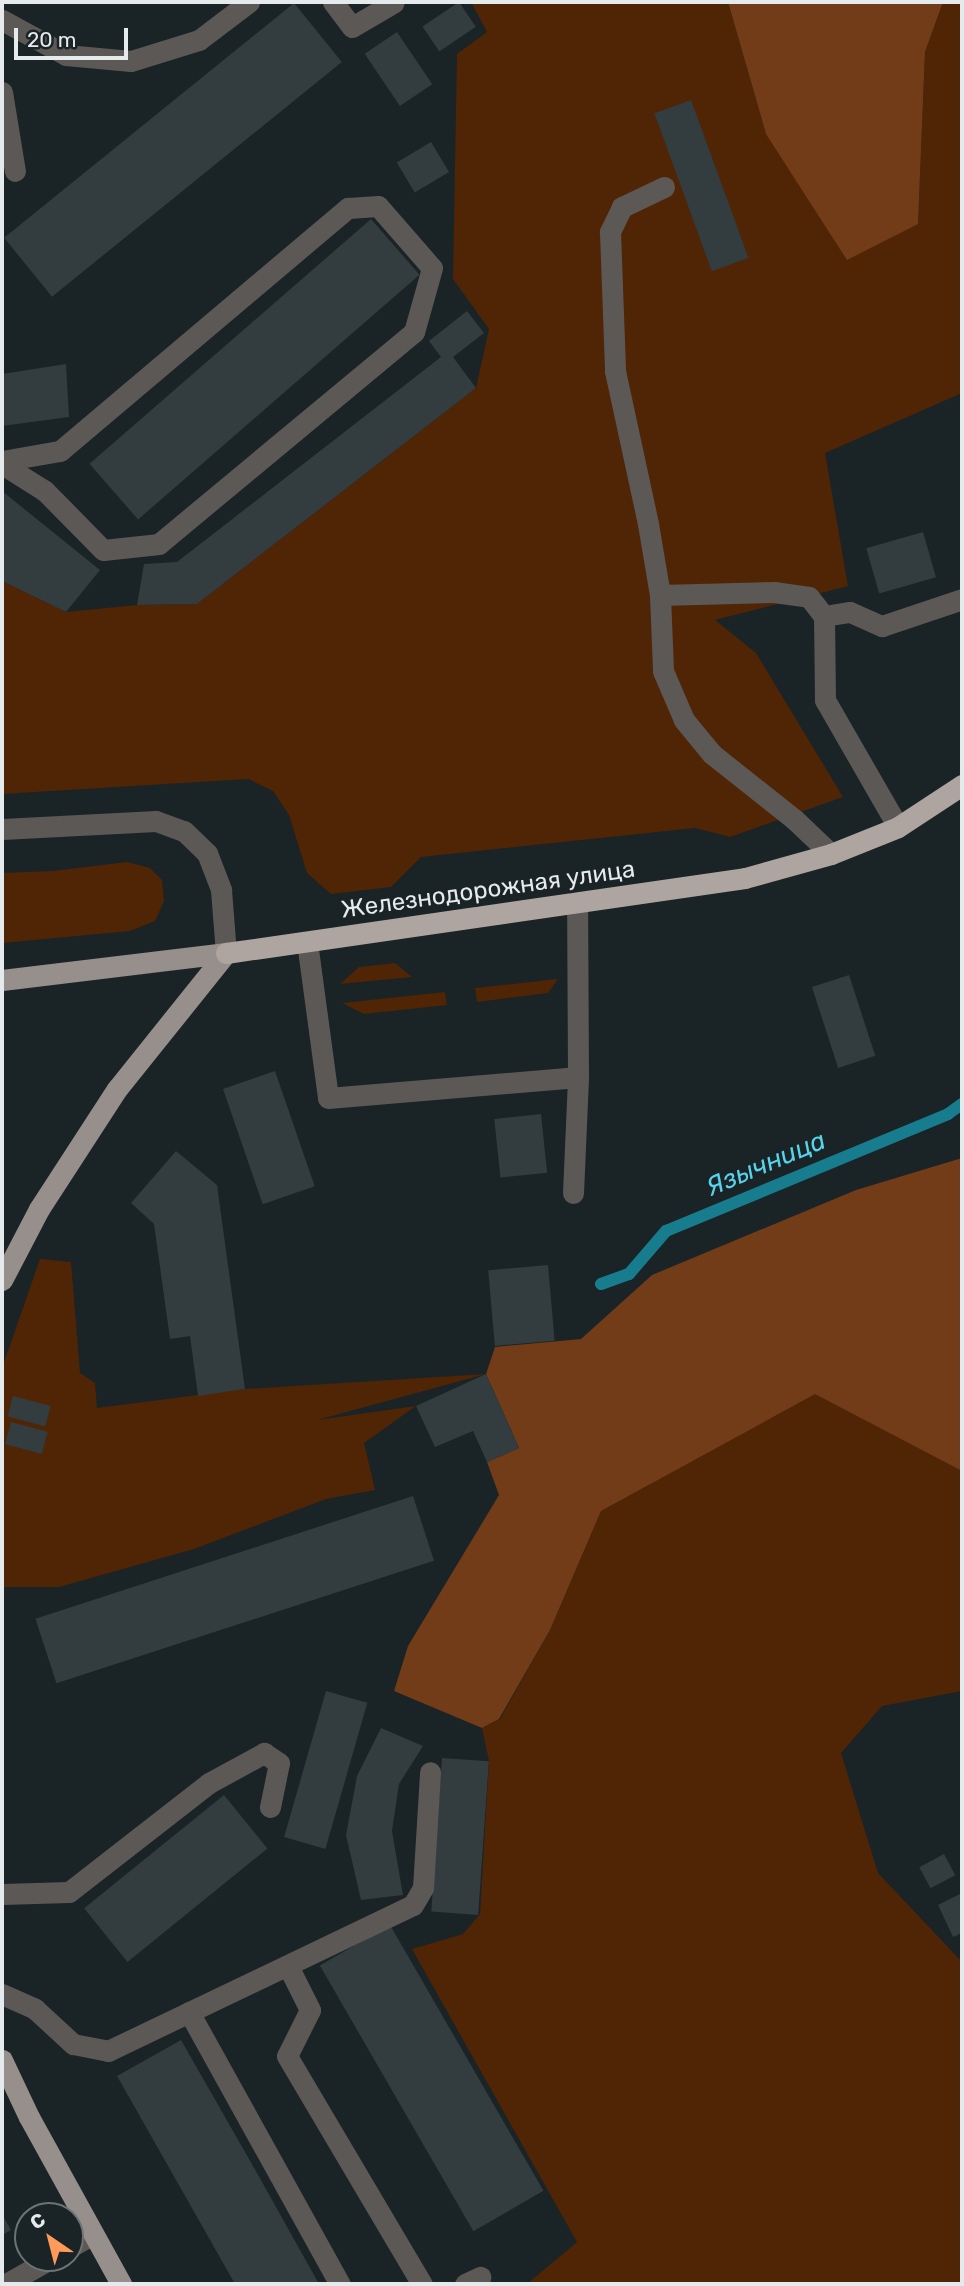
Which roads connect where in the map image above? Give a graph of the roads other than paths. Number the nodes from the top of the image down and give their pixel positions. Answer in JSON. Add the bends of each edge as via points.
{"nodes":[{"id":1,"x":249,"y":2,"type":"edge"},
{"id":2,"x":332,"y":2,"type":"edge"},
{"id":3,"x":393,"y":3,"type":"edge"},
{"id":4,"x":2,"y":20,"type":"edge"},
{"id":5,"x":2,"y":92,"type":"edge"},
{"id":6,"x":15,"y":171,"type":"dead end"},
{"id":7,"x":664,"y":187,"type":"dead end"},
{"id":8,"x":2,"y":463,"type":"edge"},
{"id":9,"x":660,"y":594,"type":"junction"},
{"id":10,"x":962,"y":599,"type":"edge"},
{"id":11,"x":824,"y":616,"type":"junction"},
{"id":12,"x":962,"y":785,"type":"edge"},
{"id":13,"x":898,"y":827,"type":"junction"},
{"id":14,"x":2,"y":830,"type":"edge"},
{"id":15,"x":831,"y":854,"type":"junction"},
{"id":16,"x":577,"y":904,"type":"junction"},
{"id":17,"x":307,"y":942,"type":"junction"},
{"id":18,"x":226,"y":953,"type":"junction"},
{"id":19,"x":2,"y":980,"type":"edge"},
{"id":20,"x":578,"y":1077,"type":"junction"},
{"id":21,"x":573,"y":1193,"type":"dead end"},
{"id":22,"x":2,"y":1280,"type":"edge"},
{"id":23,"x":430,"y":1772,"type":"dead end"},
{"id":24,"x":270,"y":1807,"type":"dead end"},
{"id":25,"x":2,"y":1894,"type":"edge"},
{"id":26,"x":288,"y":1966,"type":"junction"},
{"id":27,"x":2,"y":1994,"type":"edge"},
{"id":28,"x":189,"y":2012,"type":"junction"},
{"id":29,"x":2,"y":2060,"type":"edge"},
{"id":30,"x":93,"y":2234,"type":"junction"},
{"id":31,"x":84,"y":2239,"type":"edge"},
{"id":32,"x":27,"y":2272,"type":"edge"},
{"id":33,"x":6,"y":2284,"type":"edge"},
{"id":34,"x":121,"y":2284,"type":"edge"},
{"id":35,"x":340,"y":2284,"type":"edge"},
{"id":36,"x":422,"y":2284,"type":"edge"}],
"edges":[{"from":1,"to":4,"type":"street","via":[[199,40],[131,61],[66,54]]},
{"from":2,"to":3,"type":"street","via":[[352,27]]},
{"from":5,"to":6,"type":"street"},
{"from":7,"to":9,"type":"street","via":[[622,207],[610,232],[615,370]]},
{"from":8,"to":8,"type":"street","via":[[60,451],[348,208],[378,206],[432,268],[414,332],[159,544],[103,550],[45,491]]},
{"from":9,"to":11,"type":"street","via":[[774,592],[809,597]]},
{"from":9,"to":15,"type":"street","via":[[663,671],[684,720],[712,754]]},
{"from":10,"to":11,"type":"street","via":[[882,626],[850,612]]},
{"from":11,"to":13,"type":"street","via":[[825,700]]},
{"from":12,"to":13,"type":"highway","name":"Железнодорожная улица"},
{"from":13,"to":15,"type":"highway","name":"Железнодорожная улица"},
{"from":14,"to":18,"type":"street","via":[[156,821],[184,831],[207,853],[221,890]]},
{"from":15,"to":16,"type":"highway","name":"Железнодорожная улица","via":[[745,878]]},
{"from":16,"to":17,"type":"highway","name":"Железнодорожная улица"},
{"from":16,"to":20,"type":"street"},
{"from":17,"to":18,"type":"highway","name":"Железнодорожная улица"},
{"from":17,"to":20,"type":"street","via":[[328,1098]]},
{"from":18,"to":19,"type":"main road","name":"Железнодорожная улица"},
{"from":18,"to":22,"type":"main road","via":[[117,1089],[38,1209]]},
{"from":20,"to":21,"type":"street"},
{"from":23,"to":26,"type":"street","via":[[423,1888],[413,1905]]},
{"from":24,"to":25,"type":"street","via":[[278,1762],[264,1752],[209,1783],[69,1892]]},
{"from":26,"to":28,"type":"street"},
{"from":26,"to":36,"type":"street","via":[[310,2010],[287,2056]]},
{"from":27,"to":28,"type":"street","via":[[35,2009],[74,2044],[108,2050]]},
{"from":28,"to":35,"type":"street"},
{"from":29,"to":30,"type":"main road"},
{"from":30,"to":31,"type":"street"},
{"from":30,"to":34,"type":"main road"},
{"from":32,"to":33,"type":"street"}]}
